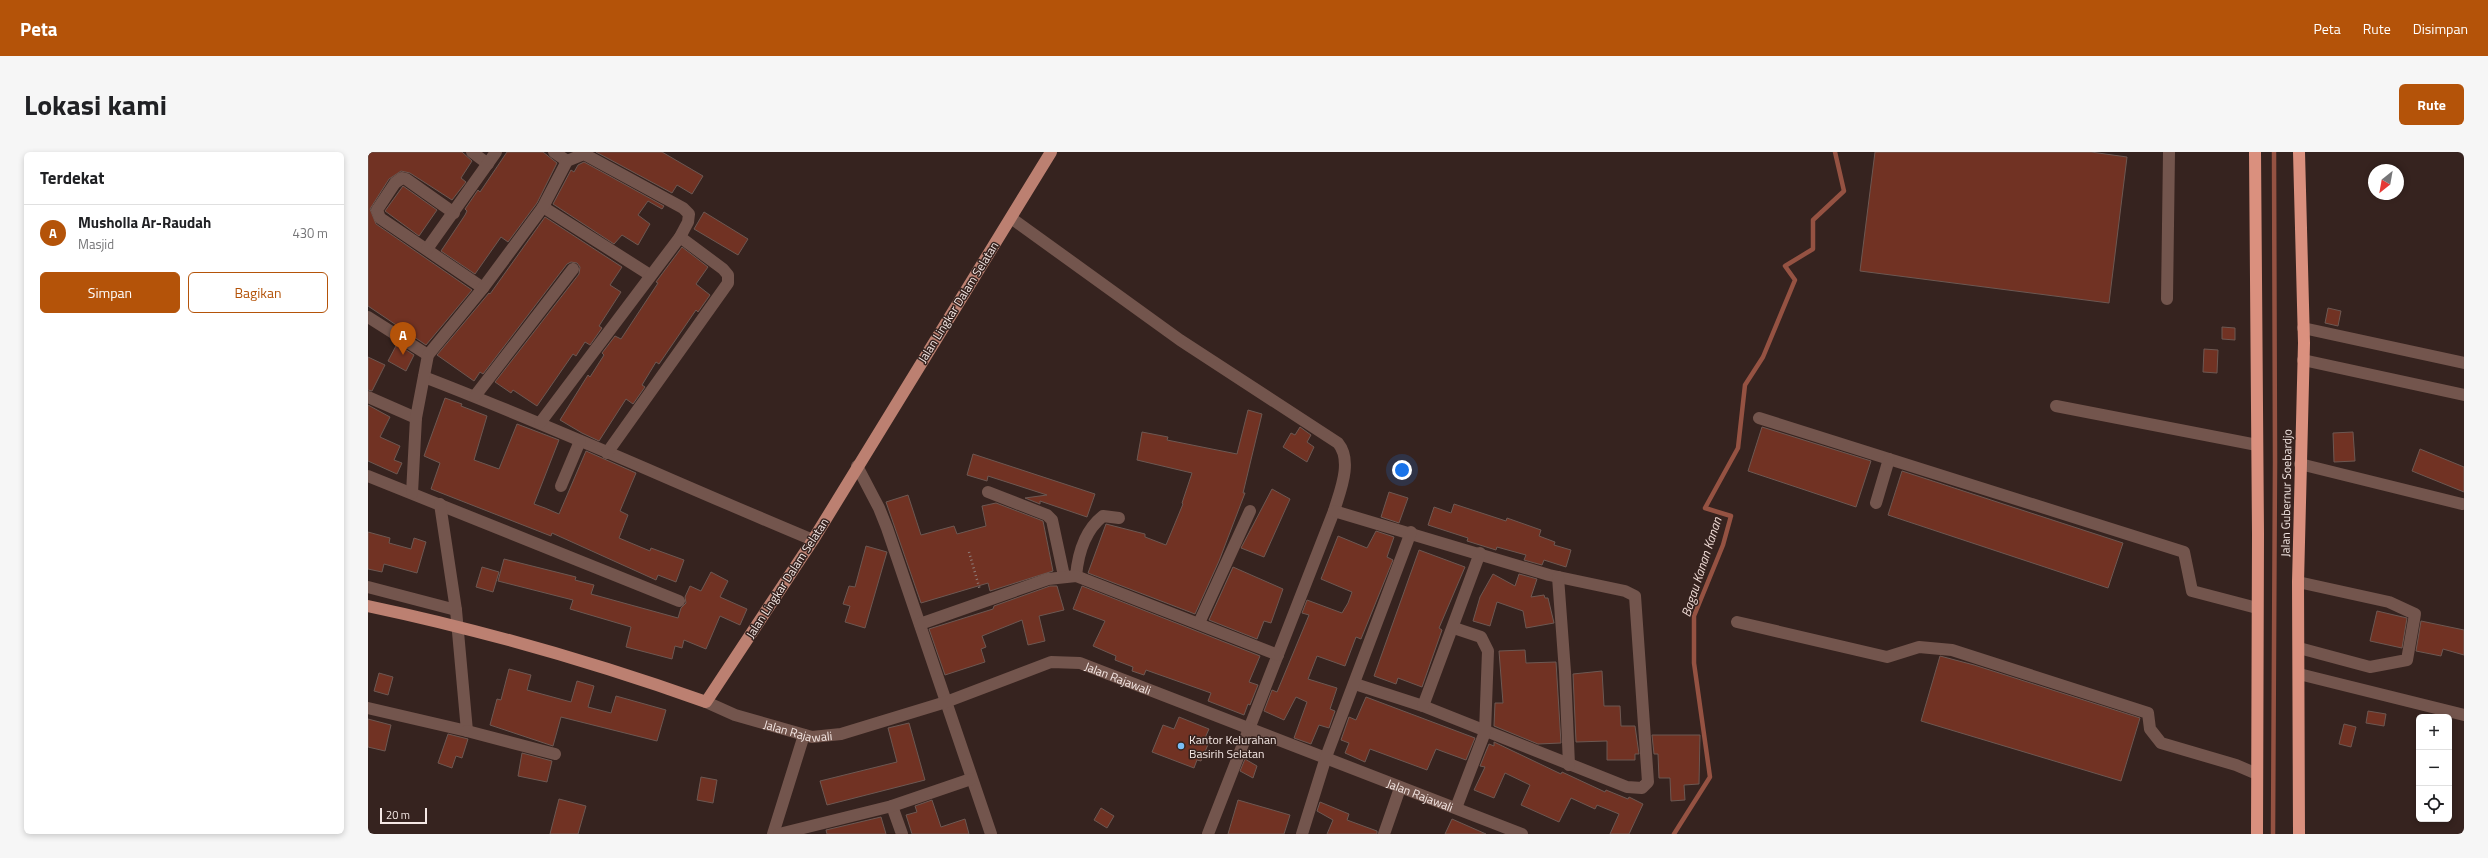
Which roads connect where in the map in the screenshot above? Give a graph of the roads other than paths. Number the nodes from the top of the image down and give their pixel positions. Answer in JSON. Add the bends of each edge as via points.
{"nodes":[{"id":1,"x":472,"y":152,"type":"edge"},
{"id":2,"x":496,"y":152,"type":"edge"},
{"id":3,"x":554,"y":152,"type":"edge"},
{"id":4,"x":1051,"y":152,"type":"edge"},
{"id":5,"x":2169,"y":152,"type":"edge"},
{"id":6,"x":2255,"y":152,"type":"edge"},
{"id":7,"x":2299,"y":152,"type":"edge"},
{"id":8,"x":567,"y":161,"type":"junction"},
{"id":9,"x":488,"y":164,"type":"junction"},
{"id":10,"x":543,"y":207,"type":"junction"},
{"id":11,"x":454,"y":213,"type":"junction"},
{"id":12,"x":1011,"y":218,"type":"junction"},
{"id":13,"x":680,"y":237,"type":"junction"},
{"id":14,"x":427,"y":249,"type":"junction"},
{"id":15,"x":573,"y":269,"type":"dead end"},
{"id":16,"x":650,"y":275,"type":"junction"},
{"id":17,"x":482,"y":288,"type":"junction"},
{"id":18,"x":2167,"y":299,"type":"dead end"},
{"id":19,"x":368,"y":318,"type":"edge"},
{"id":20,"x":2303,"y":328,"type":"junction"},
{"id":21,"x":428,"y":355,"type":"junction"},
{"id":22,"x":2303,"y":360,"type":"junction"},
{"id":23,"x":2464,"y":363,"type":"edge"},
{"id":24,"x":424,"y":377,"type":"junction"},
{"id":25,"x":2464,"y":395,"type":"edge"},
{"id":26,"x":475,"y":396,"type":"junction"},
{"id":27,"x":368,"y":397,"type":"edge"},
{"id":28,"x":2056,"y":406,"type":"dead end"},
{"id":29,"x":416,"y":418,"type":"junction"},
{"id":30,"x":1759,"y":418,"type":"dead end"},
{"id":31,"x":540,"y":423,"type":"junction"},
{"id":32,"x":580,"y":441,"type":"junction"},
{"id":33,"x":2257,"y":445,"type":"junction"},
{"id":34,"x":607,"y":453,"type":"junction"},
{"id":35,"x":1889,"y":459,"type":"junction"},
{"id":36,"x":2300,"y":464,"type":"junction"},
{"id":37,"x":857,"y":466,"type":"junction"},
{"id":38,"x":368,"y":476,"type":"edge"},
{"id":39,"x":561,"y":486,"type":"dead end"},
{"id":40,"x":988,"y":492,"type":"dead end"},
{"id":41,"x":412,"y":493,"type":"junction"},
{"id":42,"x":1876,"y":503,"type":"dead end"},
{"id":43,"x":440,"y":504,"type":"junction"},
{"id":44,"x":2462,"y":504,"type":"dead end"},
{"id":45,"x":1250,"y":511,"type":"dead end"},
{"id":46,"x":1334,"y":511,"type":"junction"},
{"id":47,"x":1119,"y":518,"type":"dead end"},
{"id":48,"x":1411,"y":532,"type":"junction"},
{"id":49,"x":813,"y":540,"type":"junction"},
{"id":50,"x":1480,"y":554,"type":"junction"},
{"id":51,"x":1070,"y":576,"type":"junction"},
{"id":52,"x":1558,"y":577,"type":"junction"},
{"id":53,"x":2298,"y":582,"type":"junction"},
{"id":54,"x":368,"y":587,"type":"edge"},
{"id":55,"x":679,"y":601,"type":"dead end"},
{"id":56,"x":368,"y":606,"type":"edge"},
{"id":57,"x":2258,"y":608,"type":"junction"},
{"id":58,"x":456,"y":610,"type":"junction"},
{"id":59,"x":1737,"y":622,"type":"dead end"},
{"id":60,"x":1199,"y":623,"type":"junction"},
{"id":61,"x":920,"y":624,"type":"junction"},
{"id":62,"x":457,"y":625,"type":"junction"},
{"id":63,"x":1454,"y":628,"type":"junction"},
{"id":64,"x":2299,"y":648,"type":"junction"},
{"id":65,"x":1278,"y":655,"type":"junction"},
{"id":66,"x":2299,"y":674,"type":"junction"},
{"id":67,"x":1355,"y":684,"type":"junction"},
{"id":68,"x":706,"y":702,"type":"junction"},
{"id":69,"x":946,"y":702,"type":"junction"},
{"id":70,"x":1423,"y":706,"type":"junction"},
{"id":71,"x":368,"y":708,"type":"edge"},
{"id":72,"x":2464,"y":715,"type":"edge"},
{"id":73,"x":1249,"y":729,"type":"junction"},
{"id":74,"x":466,"y":731,"type":"junction"},
{"id":75,"x":1485,"y":732,"type":"junction"},
{"id":76,"x":804,"y":735,"type":"junction"},
{"id":77,"x":555,"y":754,"type":"dead end"},
{"id":78,"x":1326,"y":757,"type":"junction"},
{"id":79,"x":1569,"y":765,"type":"junction"},
{"id":80,"x":2257,"y":774,"type":"junction"},
{"id":81,"x":971,"y":779,"type":"junction"},
{"id":82,"x":1400,"y":788,"type":"junction"},
{"id":83,"x":892,"y":806,"type":"junction"},
{"id":84,"x":1456,"y":808,"type":"junction"},
{"id":85,"x":1517,"y":833,"type":"edge"},
{"id":86,"x":773,"y":834,"type":"edge"},
{"id":87,"x":779,"y":834,"type":"edge"},
{"id":88,"x":902,"y":834,"type":"edge"},
{"id":89,"x":991,"y":834,"type":"edge"},
{"id":90,"x":1208,"y":834,"type":"edge"},
{"id":91,"x":1302,"y":834,"type":"edge"},
{"id":92,"x":1384,"y":834,"type":"edge"},
{"id":93,"x":2257,"y":834,"type":"edge"},
{"id":94,"x":2299,"y":834,"type":"edge"}],
"edges":[{"from":1,"to":9,"type":"street"},
{"from":2,"to":9,"type":"street"},
{"from":3,"to":8,"type":"street"},
{"from":4,"to":12,"type":"main road","name":"Jalan Lingkar Dalam Selatan"},
{"from":5,"to":18,"type":"street"},
{"from":6,"to":33,"type":"highway"},
{"from":7,"to":20,"type":"highway","name":"Jalan Gubernur Soebardjo"},
{"from":8,"to":10,"type":"street"},
{"from":8,"to":13,"type":"street","via":[[584,154],[683,208],[689,214]]},
{"from":9,"to":11,"type":"street"},
{"from":10,"to":16,"type":"street"},
{"from":10,"to":17,"type":"street"},
{"from":11,"to":14,"type":"street"},
{"from":11,"to":14,"type":"street","via":[[406,179],[400,179],[395,183],[377,210],[378,216]]},
{"from":12,"to":37,"type":"main road","name":"Jalan Lingkar Dalam Selatan"},
{"from":12,"to":46,"type":"street","via":[[1180,340],[1338,443],[1345,456],[1344,477]]},
{"from":13,"to":16,"type":"street"},
{"from":13,"to":34,"type":"street","via":[[723,269],[728,275],[728,283]]},
{"from":14,"to":17,"type":"street"},
{"from":15,"to":26,"type":"street"},
{"from":16,"to":31,"type":"street"},
{"from":17,"to":21,"type":"street"},
{"from":19,"to":21,"type":"street"},
{"from":20,"to":22,"type":"highway","name":"Jalan Gubernur Soebardjo"},
{"from":20,"to":23,"type":"street"},
{"from":21,"to":24,"type":"street"},
{"from":22,"to":25,"type":"street"},
{"from":22,"to":36,"type":"highway","name":"Jalan Gubernur Soebardjo"},
{"from":24,"to":26,"type":"street"},
{"from":24,"to":29,"type":"street"},
{"from":26,"to":31,"type":"street"},
{"from":27,"to":29,"type":"street"},
{"from":28,"to":33,"type":"street"},
{"from":29,"to":41,"type":"street"},
{"from":30,"to":35,"type":"street"},
{"from":31,"to":32,"type":"street"},
{"from":32,"to":34,"type":"street"},
{"from":32,"to":39,"type":"street"},
{"from":33,"to":57,"type":"highway"},
{"from":34,"to":49,"type":"street"},
{"from":35,"to":42,"type":"street"},
{"from":35,"to":57,"type":"street","via":[[2184,552],[2192,591]]},
{"from":36,"to":44,"type":"street"},
{"from":36,"to":53,"type":"highway","name":"Jalan Gubernur Soebardjo"},
{"from":37,"to":49,"type":"main road","name":"Jalan Lingkar Dalam Selatan"},
{"from":37,"to":61,"type":"street","via":[[879,508]]},
{"from":38,"to":41,"type":"street"},
{"from":40,"to":51,"type":"street","via":[[1047,515],[1052,520]]},
{"from":41,"to":43,"type":"street"},
{"from":43,"to":55,"type":"street"},
{"from":43,"to":58,"type":"street"},
{"from":45,"to":60,"type":"street"},
{"from":46,"to":48,"type":"street"},
{"from":46,"to":65,"type":"street"},
{"from":47,"to":51,"type":"street","via":[[1103,516],[1091,530]]},
{"from":48,"to":50,"type":"street"},
{"from":48,"to":67,"type":"street"},
{"from":49,"to":68,"type":"main road","name":"Jalan Lingkar Dalam Selatan"},
{"from":50,"to":52,"type":"street"},
{"from":50,"to":63,"type":"street"},
{"from":51,"to":60,"type":"street"},
{"from":51,"to":61,"type":"street","via":[[1048,579]]},
{"from":52,"to":79,"type":"street"},
{"from":52,"to":79,"type":"street","via":[[1625,591],[1635,596],[1648,782],[1642,788],[1628,787]]},
{"from":53,"to":64,"type":"highway","name":"Jalan Gubernur Soebardjo"},
{"from":53,"to":64,"type":"street","via":[[2389,602],[2415,614],[2407,660],[2370,667]]},
{"from":54,"to":58,"type":"street"},
{"from":56,"to":62,"type":"main road"},
{"from":57,"to":80,"type":"highway"},
{"from":58,"to":62,"type":"street"},
{"from":59,"to":80,"type":"street","via":[[1887,657],[1919,647],[1952,650],[2148,713],[2150,729],[2161,743]]},
{"from":60,"to":65,"type":"street"},
{"from":61,"to":69,"type":"street"},
{"from":62,"to":68,"type":"main road"},
{"from":62,"to":74,"type":"street"},
{"from":63,"to":70,"type":"street"},
{"from":63,"to":75,"type":"street","via":[[1478,635],[1487,646]]},
{"from":64,"to":66,"type":"highway","name":"Jalan Gubernur Soebardjo"},
{"from":65,"to":73,"type":"street"},
{"from":66,"to":72,"type":"street"},
{"from":66,"to":94,"type":"highway","name":"Jalan Gubernur Soebardjo"},
{"from":67,"to":70,"type":"street"},
{"from":67,"to":78,"type":"street"},
{"from":68,"to":76,"type":"street","name":"Jalan Rajawali","via":[[735,715]]},
{"from":69,"to":73,"type":"street","name":"Jalan Rajawali","via":[[1051,662],[1064,661],[1099,669]]},
{"from":69,"to":76,"type":"street","name":"Jalan Rajawali","via":[[840,734],[812,737]]},
{"from":69,"to":81,"type":"street"},
{"from":70,"to":75,"type":"street"},
{"from":71,"to":74,"type":"street"},
{"from":73,"to":78,"type":"street","name":"Jalan Rajawali"},
{"from":73,"to":90,"type":"street"},
{"from":74,"to":77,"type":"street"},
{"from":75,"to":79,"type":"street"},
{"from":75,"to":84,"type":"street"},
{"from":76,"to":86,"type":"street"},
{"from":78,"to":82,"type":"street","name":"Jalan Rajawali"},
{"from":78,"to":91,"type":"street"},
{"from":80,"to":93,"type":"highway"},
{"from":81,"to":83,"type":"street"},
{"from":81,"to":89,"type":"street"},
{"from":82,"to":84,"type":"street","name":"Jalan Rajawali"},
{"from":82,"to":92,"type":"street"},
{"from":83,"to":87,"type":"street"},
{"from":83,"to":88,"type":"street"},
{"from":84,"to":85,"type":"street","name":"Jalan Rajawali"}]}
